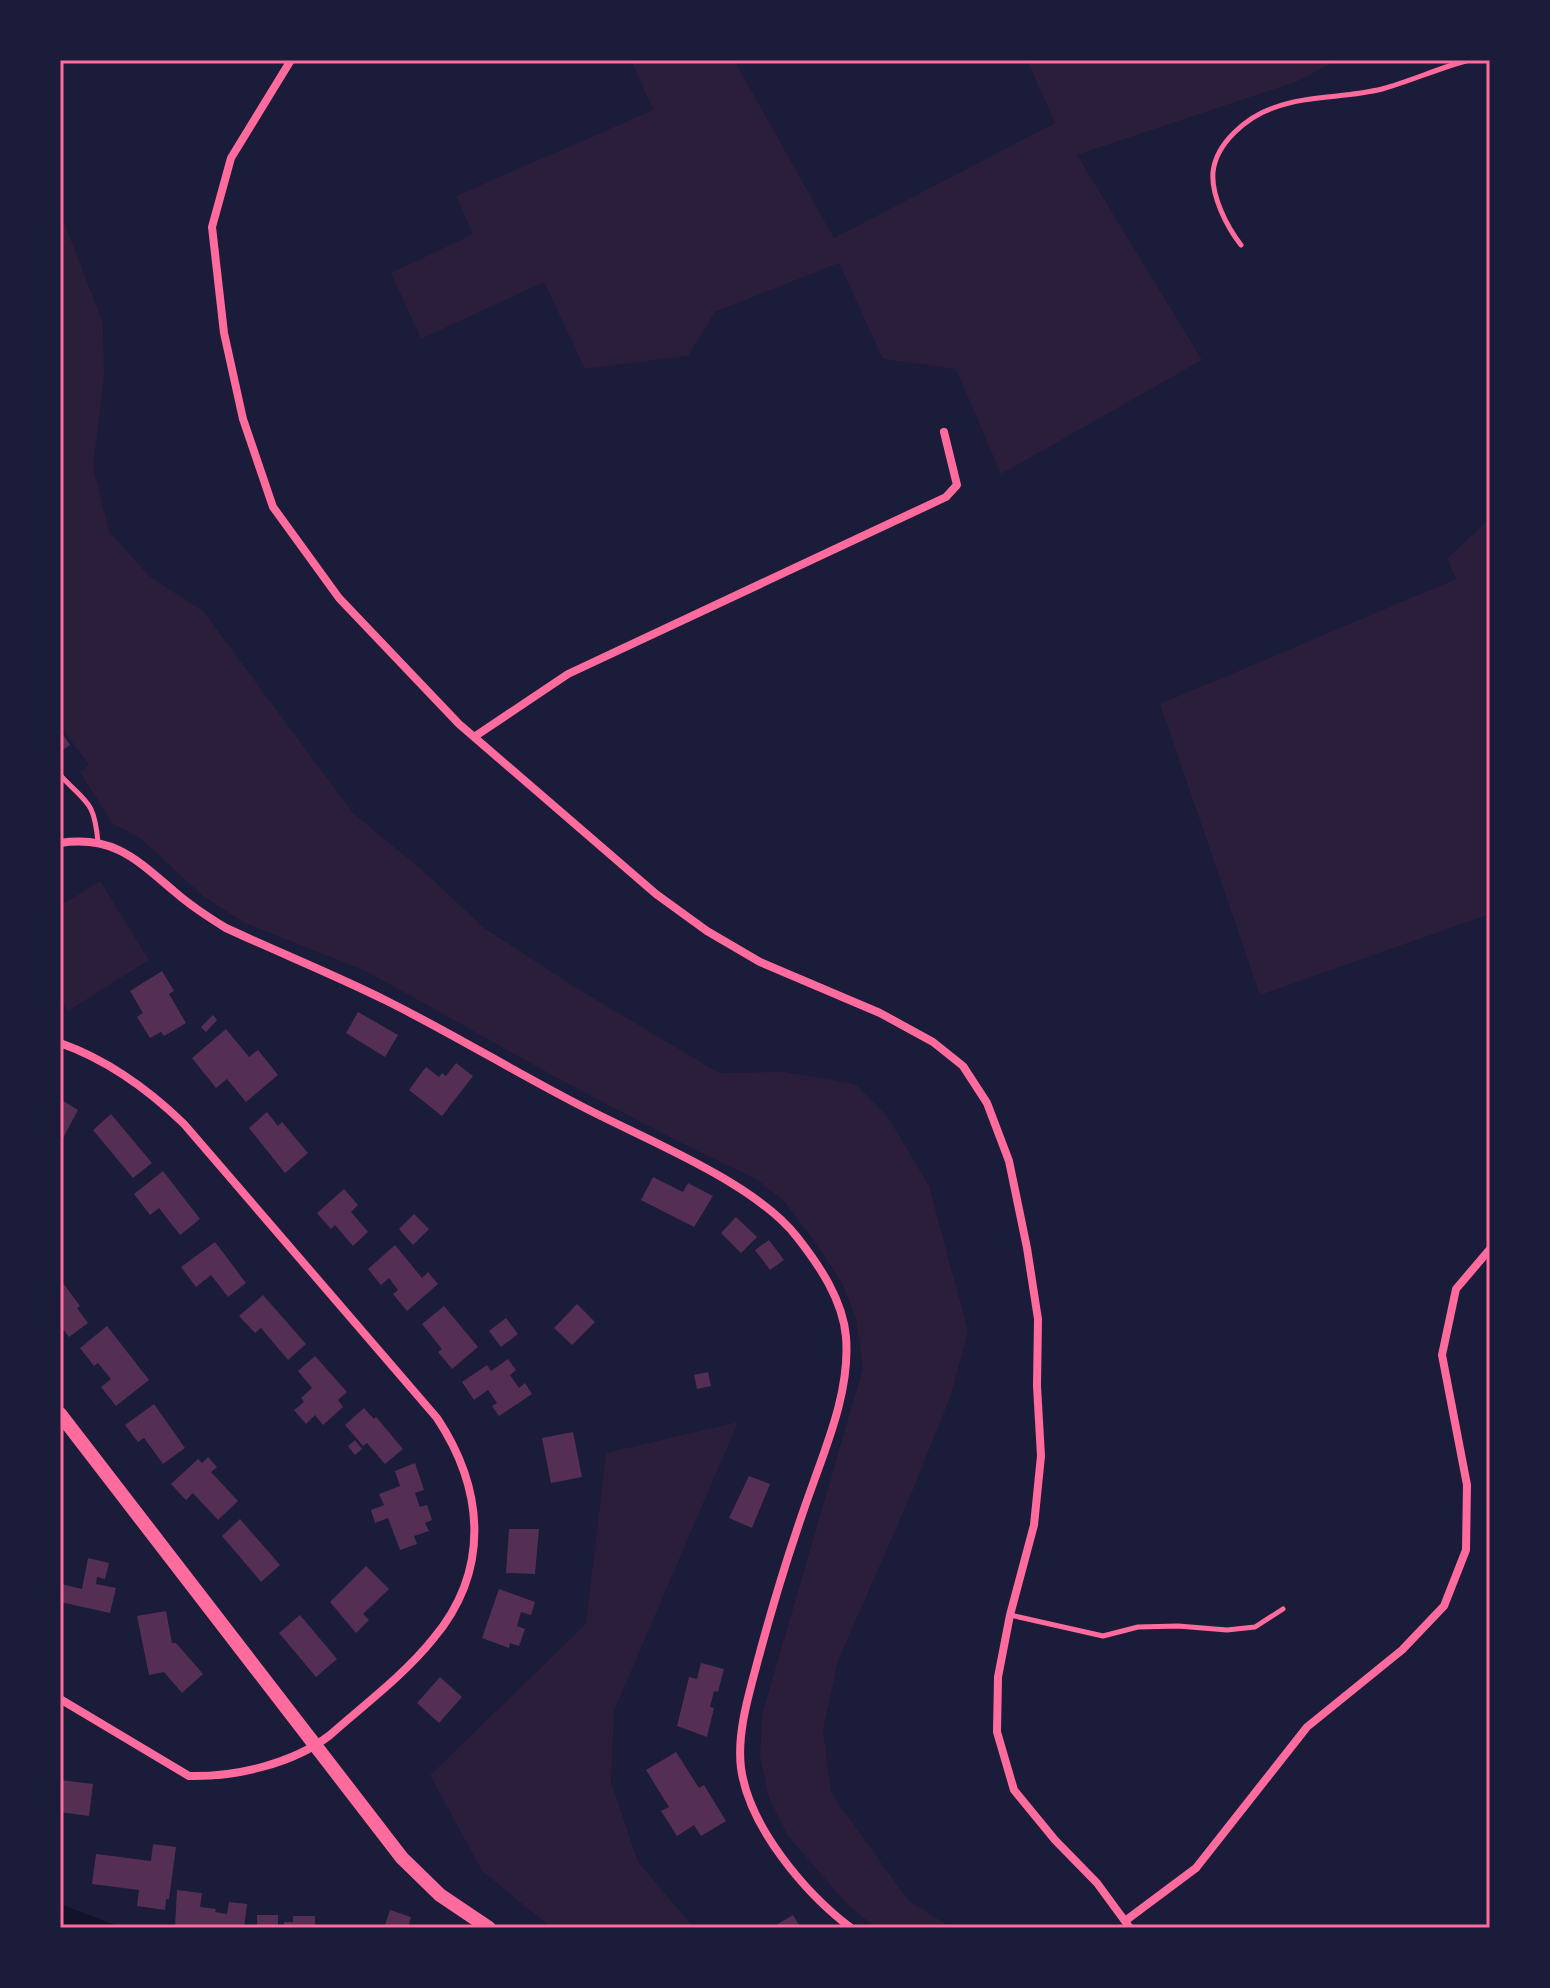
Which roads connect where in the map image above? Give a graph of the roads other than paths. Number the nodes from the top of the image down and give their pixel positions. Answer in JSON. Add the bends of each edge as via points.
{"nodes":[{"id":1,"x":291,"y":60,"type":"edge"},
{"id":2,"x":1469,"y":60,"type":"edge"},
{"id":3,"x":1241,"y":245,"type":"dead end"},
{"id":4,"x":944,"y":432,"type":"dead end"},
{"id":5,"x":474,"y":737,"type":"junction"},
{"id":6,"x":60,"y":775,"type":"edge"},
{"id":7,"x":98,"y":842,"type":"junction"},
{"id":8,"x":60,"y":843,"type":"edge"},
{"id":9,"x":60,"y":1043,"type":"edge"},
{"id":10,"x":1490,"y":1249,"type":"edge"},
{"id":11,"x":60,"y":1414,"type":"edge"},
{"id":12,"x":1283,"y":1609,"type":"dead end"},
{"id":13,"x":1010,"y":1615,"type":"junction"},
{"id":14,"x":60,"y":1699,"type":"edge"},
{"id":15,"x":315,"y":1747,"type":"junction"},
{"id":16,"x":1128,"y":1924,"type":"edge"},
{"id":17,"x":489,"y":1928,"type":"edge"},
{"id":18,"x":851,"y":1928,"type":"edge"}],
"edges":[{"from":1,"to":5,"type":"street","via":[[231,158],[212,227],[224,333],[243,419],[273,507],[339,598]]},
{"from":2,"to":3,"type":"lane","via":[[1381,89],[1301,101],[1250,118],[1231,137],[1213,173],[1215,193]]},
{"from":4,"to":5,"type":"street","via":[[957,485],[946,497],[568,674]]},
{"from":5,"to":13,"type":"street","via":[[656,894],[707,931],[760,962],[880,1013],[933,1042],[953,1056],[977,1086],[1009,1161],[1038,1319],[1041,1456],[1034,1525]]},
{"from":6,"to":7,"type":"lane","via":[[83,795],[95,817]]},
{"from":7,"to":8,"type":"street"},
{"from":7,"to":18,"type":"street","via":[[130,854],[226,928],[387,1001],[751,1195],[779,1217],[811,1257],[841,1312],[846,1359],[825,1449],[771,1607],[746,1707],[741,1769],[760,1822],[781,1855]]},
{"from":9,"to":15,"type":"street","via":[[118,1070],[184,1124],[437,1418],[465,1469],[474,1543],[456,1604],[422,1652]]},
{"from":10,"to":16,"type":"street","via":[[1456,1289],[1442,1355],[1467,1485],[1466,1550],[1444,1606],[1402,1650],[1307,1727],[1196,1868]]},
{"from":11,"to":15,"type":"street"},
{"from":12,"to":13,"type":"lane","via":[[1255,1627],[1138,1627],[1103,1636]]},
{"from":13,"to":16,"type":"street","via":[[998,1677],[997,1732],[1014,1790]]},
{"from":14,"to":15,"type":"street","via":[[189,1776],[211,1777],[265,1765]]},
{"from":15,"to":17,"type":"street","via":[[421,1879]]}]}
